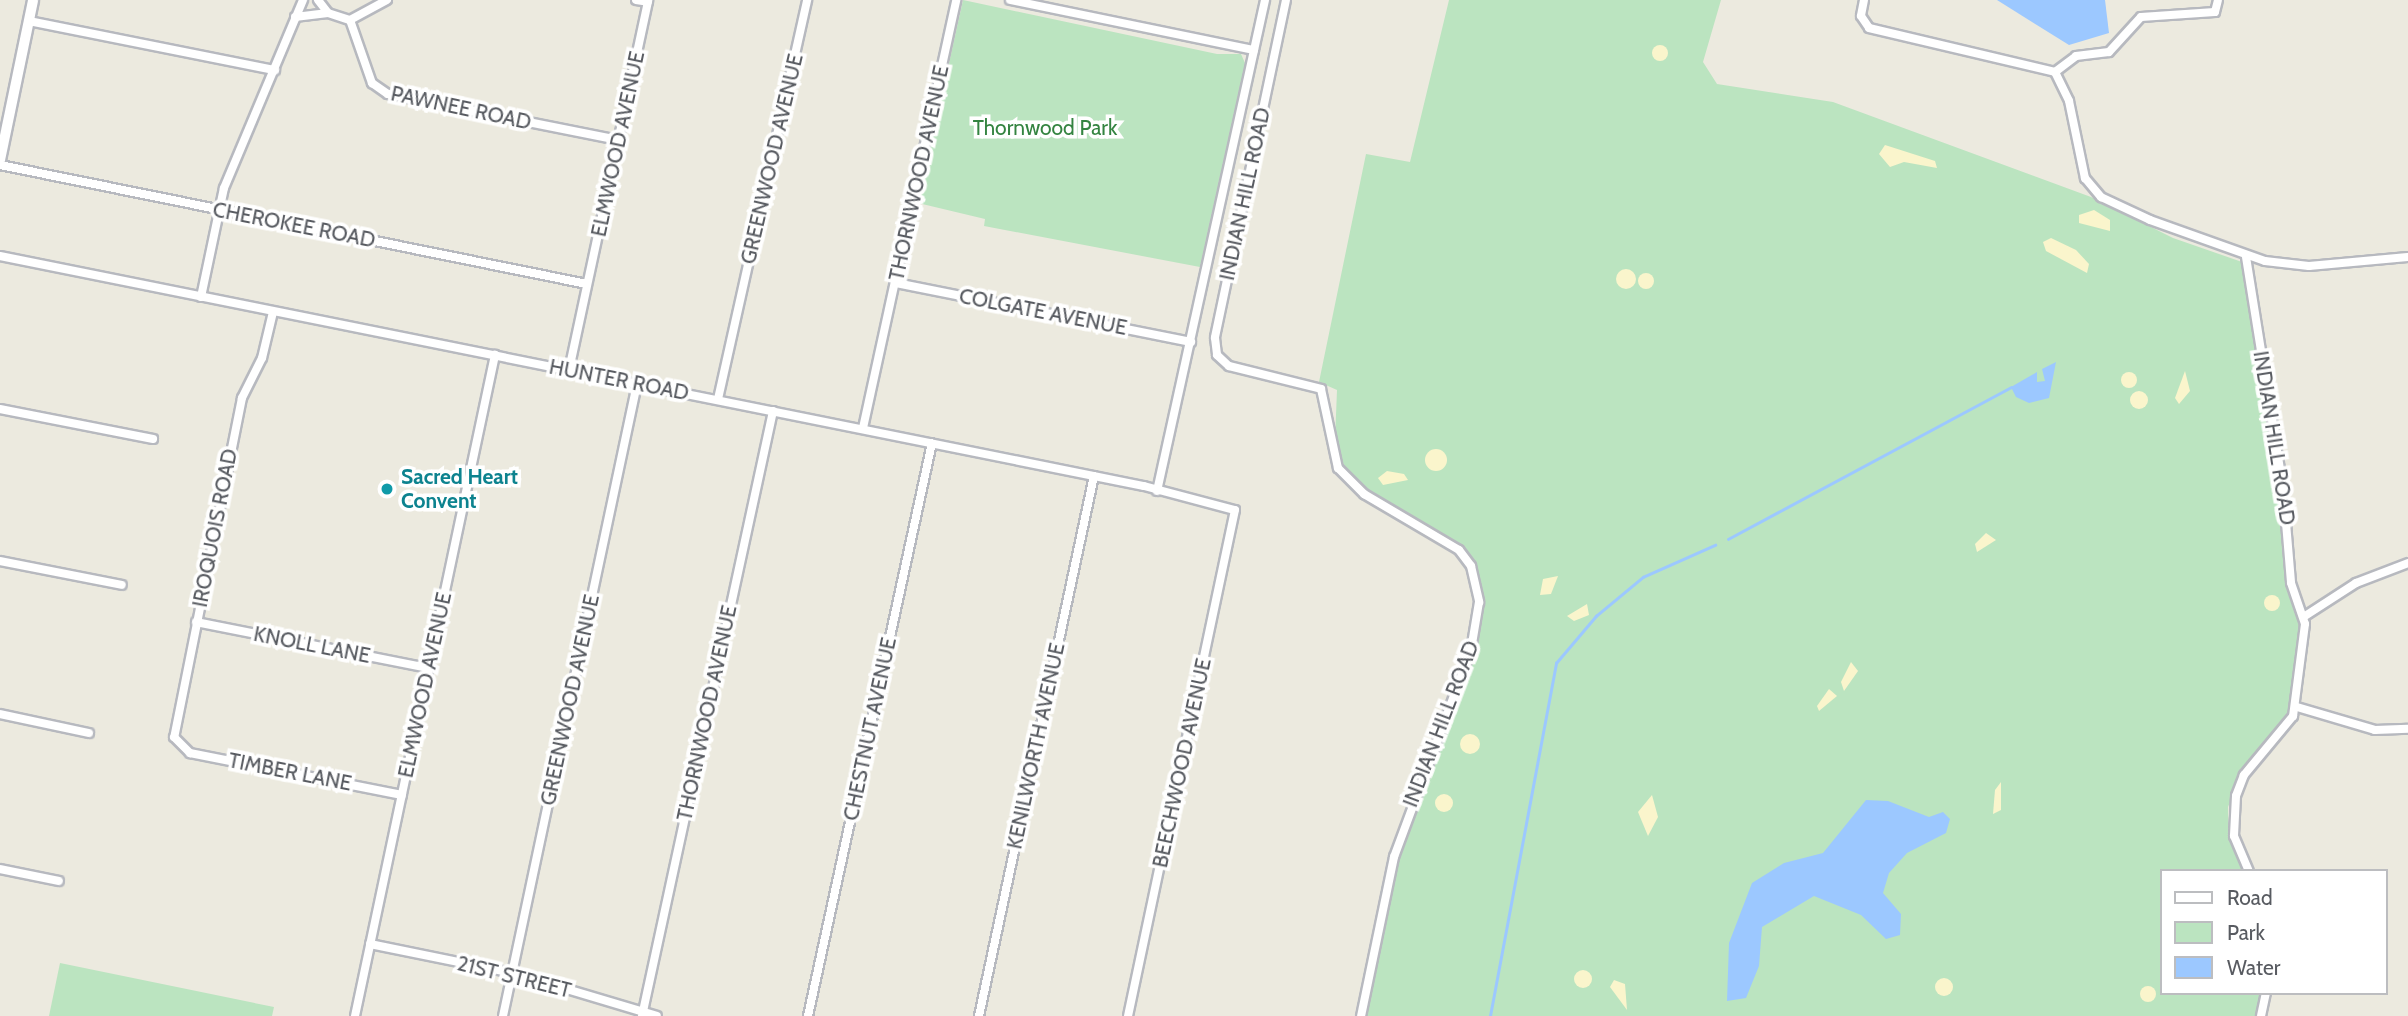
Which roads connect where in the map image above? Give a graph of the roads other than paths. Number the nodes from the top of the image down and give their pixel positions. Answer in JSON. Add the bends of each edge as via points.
{"nodes":[{"id":1,"x":33,"y":0,"type":"edge"},
{"id":2,"x":303,"y":0,"type":"edge"},
{"id":3,"x":318,"y":0,"type":"edge"},
{"id":4,"x":387,"y":0,"type":"edge"},
{"id":5,"x":636,"y":0,"type":"edge"},
{"id":6,"x":807,"y":0,"type":"edge"},
{"id":7,"x":956,"y":0,"type":"edge"},
{"id":8,"x":1010,"y":0,"type":"edge"},
{"id":9,"x":1265,"y":0,"type":"edge"},
{"id":10,"x":1286,"y":0,"type":"edge"},
{"id":11,"x":1864,"y":0,"type":"edge"},
{"id":12,"x":2218,"y":0,"type":"edge"},
{"id":13,"x":648,"y":1,"type":"edge"},
{"id":14,"x":328,"y":13,"type":"junction"},
{"id":15,"x":295,"y":17,"type":"junction"},
{"id":16,"x":350,"y":20,"type":"junction"},
{"id":17,"x":29,"y":21,"type":"junction"},
{"id":18,"x":1254,"y":51,"type":"junction"},
{"id":19,"x":275,"y":71,"type":"junction"},
{"id":20,"x":2055,"y":72,"type":"junction"},
{"id":21,"x":618,"y":140,"type":"junction"},
{"id":22,"x":0,"y":160,"type":"edge"},
{"id":23,"x":0,"y":165,"type":"edge"},
{"id":24,"x":218,"y":209,"type":"junction"},
{"id":25,"x":0,"y":256,"type":"edge"},
{"id":26,"x":2246,"y":257,"type":"junction"},
{"id":27,"x":2408,"y":257,"type":"edge"},
{"id":28,"x":895,"y":283,"type":"junction"},
{"id":29,"x":587,"y":284,"type":"junction"},
{"id":30,"x":201,"y":297,"type":"junction"},
{"id":31,"x":273,"y":312,"type":"junction"},
{"id":32,"x":1191,"y":342,"type":"junction"},
{"id":33,"x":495,"y":355,"type":"junction"},
{"id":34,"x":569,"y":370,"type":"junction"},
{"id":35,"x":637,"y":384,"type":"junction"},
{"id":36,"x":718,"y":399,"type":"junction"},
{"id":37,"x":0,"y":409,"type":"edge"},
{"id":38,"x":773,"y":411,"type":"junction"},
{"id":39,"x":863,"y":428,"type":"junction"},
{"id":40,"x":153,"y":439,"type":"dead end"},
{"id":41,"x":932,"y":443,"type":"junction"},
{"id":42,"x":1094,"y":476,"type":"junction"},
{"id":43,"x":1157,"y":491,"type":"junction"},
{"id":44,"x":1236,"y":510,"type":"joint"},
{"id":45,"x":0,"y":561,"type":"edge"},
{"id":46,"x":2408,"y":564,"type":"edge"},
{"id":47,"x":122,"y":585,"type":"dead end"},
{"id":48,"x":2305,"y":616,"type":"junction"},
{"id":49,"x":196,"y":622,"type":"junction"},
{"id":50,"x":428,"y":668,"type":"junction"},
{"id":51,"x":2297,"y":707,"type":"junction"},
{"id":52,"x":0,"y":714,"type":"edge"},
{"id":53,"x":2408,"y":729,"type":"edge"},
{"id":54,"x":89,"y":733,"type":"dead end"},
{"id":55,"x":180,"y":747,"type":"joint"},
{"id":56,"x":402,"y":794,"type":"junction"},
{"id":57,"x":0,"y":869,"type":"edge"},
{"id":58,"x":2248,"y":869,"type":"edge"},
{"id":59,"x":59,"y":881,"type":"dead end"},
{"id":60,"x":370,"y":944,"type":"junction"},
{"id":61,"x":513,"y":974,"type":"junction"},
{"id":62,"x":2265,"y":995,"type":"edge"},
{"id":63,"x":642,"y":1014,"type":"edge"},
{"id":64,"x":355,"y":1016,"type":"edge"},
{"id":65,"x":503,"y":1016,"type":"edge"},
{"id":66,"x":657,"y":1016,"type":"edge"},
{"id":67,"x":808,"y":1016,"type":"edge"},
{"id":68,"x":979,"y":1016,"type":"edge"},
{"id":69,"x":1128,"y":1016,"type":"edge"},
{"id":70,"x":1361,"y":1016,"type":"edge"},
{"id":71,"x":2260,"y":1016,"type":"edge"}],
"edges":[{"from":1,"to":17,"type":"main road"},
{"from":2,"to":15,"type":"street"},
{"from":3,"to":14,"type":"street"},
{"from":4,"to":16,"type":"street"},
{"from":5,"to":13,"type":"street"},
{"from":6,"to":36,"type":"street","name":"GREENWOOD AVENUE"},
{"from":7,"to":28,"type":"street","name":"THORNWOOD AVENUE"},
{"from":8,"to":18,"type":"street"},
{"from":9,"to":18,"type":"street"},
{"from":10,"to":70,"type":"street","name":"INDIAN HILL ROAD","via":[[1215,338],[1217,355],[1228,366],[1321,389],[1338,468],[1364,494],[1459,550],[1471,566],[1479,602],[1471,650],[1398,844]]},
{"from":11,"to":20,"type":"street","via":[[1861,16],[1869,28]]},
{"from":12,"to":20,"type":"street","via":[[2215,12],[2141,17],[2109,52],[2076,56]]},
{"from":13,"to":21,"type":"street","name":"ELMWOOD AVENUE"},
{"from":14,"to":15,"type":"street"},
{"from":14,"to":16,"type":"street"},
{"from":15,"to":19,"type":"street"},
{"from":16,"to":21,"type":"street","name":"PAWNEE ROAD","via":[[372,82],[388,94]]},
{"from":17,"to":19,"type":"street"},
{"from":17,"to":22,"type":"main road"},
{"from":18,"to":32,"type":"street"},
{"from":19,"to":24,"type":"street"},
{"from":20,"to":26,"type":"street","via":[[2069,101],[2078,164],[2091,188],[2150,220]]},
{"from":21,"to":29,"type":"street","name":"ELMWOOD AVENUE"},
{"from":23,"to":24,"type":"street","name":"CHEROKEE ROAD"},
{"from":24,"to":29,"type":"street","name":"CHEROKEE ROAD"},
{"from":24,"to":30,"type":"street"},
{"from":25,"to":30,"type":"street","name":"HUNTER ROAD"},
{"from":26,"to":27,"type":"street","via":[[2309,266]]},
{"from":26,"to":48,"type":"street","name":"INDIAN HILL ROAD","via":[[2283,487],[2291,583]]},
{"from":28,"to":32,"type":"street","name":"COLGATE AVENUE"},
{"from":28,"to":39,"type":"street","name":"THORNWOOD AVENUE"},
{"from":29,"to":34,"type":"street","name":"ELMWOOD AVENUE"},
{"from":30,"to":31,"type":"street","name":"HUNTER ROAD"},
{"from":31,"to":33,"type":"street","name":"HUNTER ROAD"},
{"from":31,"to":49,"type":"street","name":"IROQUOIS ROAD","via":[[262,358],[242,398]]},
{"from":32,"to":43,"type":"street"},
{"from":33,"to":34,"type":"street","name":"HUNTER ROAD"},
{"from":33,"to":50,"type":"street","name":"ELMWOOD AVENUE"},
{"from":34,"to":35,"type":"street","name":"HUNTER ROAD"},
{"from":35,"to":36,"type":"street","name":"HUNTER ROAD"},
{"from":35,"to":61,"type":"street","name":"GREENWOOD AVENUE"},
{"from":36,"to":38,"type":"street","name":"HUNTER ROAD"},
{"from":37,"to":40,"type":"street"},
{"from":38,"to":39,"type":"street","name":"HUNTER ROAD"},
{"from":38,"to":63,"type":"street","name":"THORNWOOD AVENUE"},
{"from":39,"to":41,"type":"street","name":"HUNTER ROAD"},
{"from":41,"to":42,"type":"street","name":"HUNTER ROAD"},
{"from":41,"to":67,"type":"street","name":"CHESTNUT AVENUE"},
{"from":42,"to":43,"type":"street","name":"HUNTER ROAD"},
{"from":42,"to":68,"type":"street","name":"KENILWORTH AVENUE"},
{"from":43,"to":44,"type":"street","name":"HUNTER ROAD"},
{"from":44,"to":69,"type":"street","name":"BEECHWOOD AVENUE"},
{"from":45,"to":47,"type":"street"},
{"from":46,"to":48,"type":"street","via":[[2356,583]]},
{"from":48,"to":51,"type":"street","name":"INDIAN HILL ROAD"},
{"from":49,"to":50,"type":"street","name":"KNOLL LANE"},
{"from":49,"to":55,"type":"street","name":"IROQUOIS ROAD","via":[[173,730]]},
{"from":50,"to":56,"type":"street","name":"ELMWOOD AVENUE"},
{"from":51,"to":53,"type":"street","via":[[2375,730]]},
{"from":51,"to":58,"type":"street","name":"INDIAN HILL ROAD","via":[[2235,796],[2234,836]]},
{"from":52,"to":54,"type":"street"},
{"from":55,"to":56,"type":"street","name":"TIMBER LANE"},
{"from":56,"to":60,"type":"street","name":"ELMWOOD AVENUE"},
{"from":57,"to":59,"type":"street"},
{"from":60,"to":61,"type":"street","name":"21ST STREET"},
{"from":60,"to":64,"type":"street","name":"ELMWOOD AVENUE"},
{"from":61,"to":63,"type":"street","name":"21ST STREET"},
{"from":61,"to":65,"type":"street","name":"GREENWOOD AVENUE"},
{"from":62,"to":71,"type":"street"},
{"from":63,"to":66,"type":"street","name":"21ST STREET"}]}
